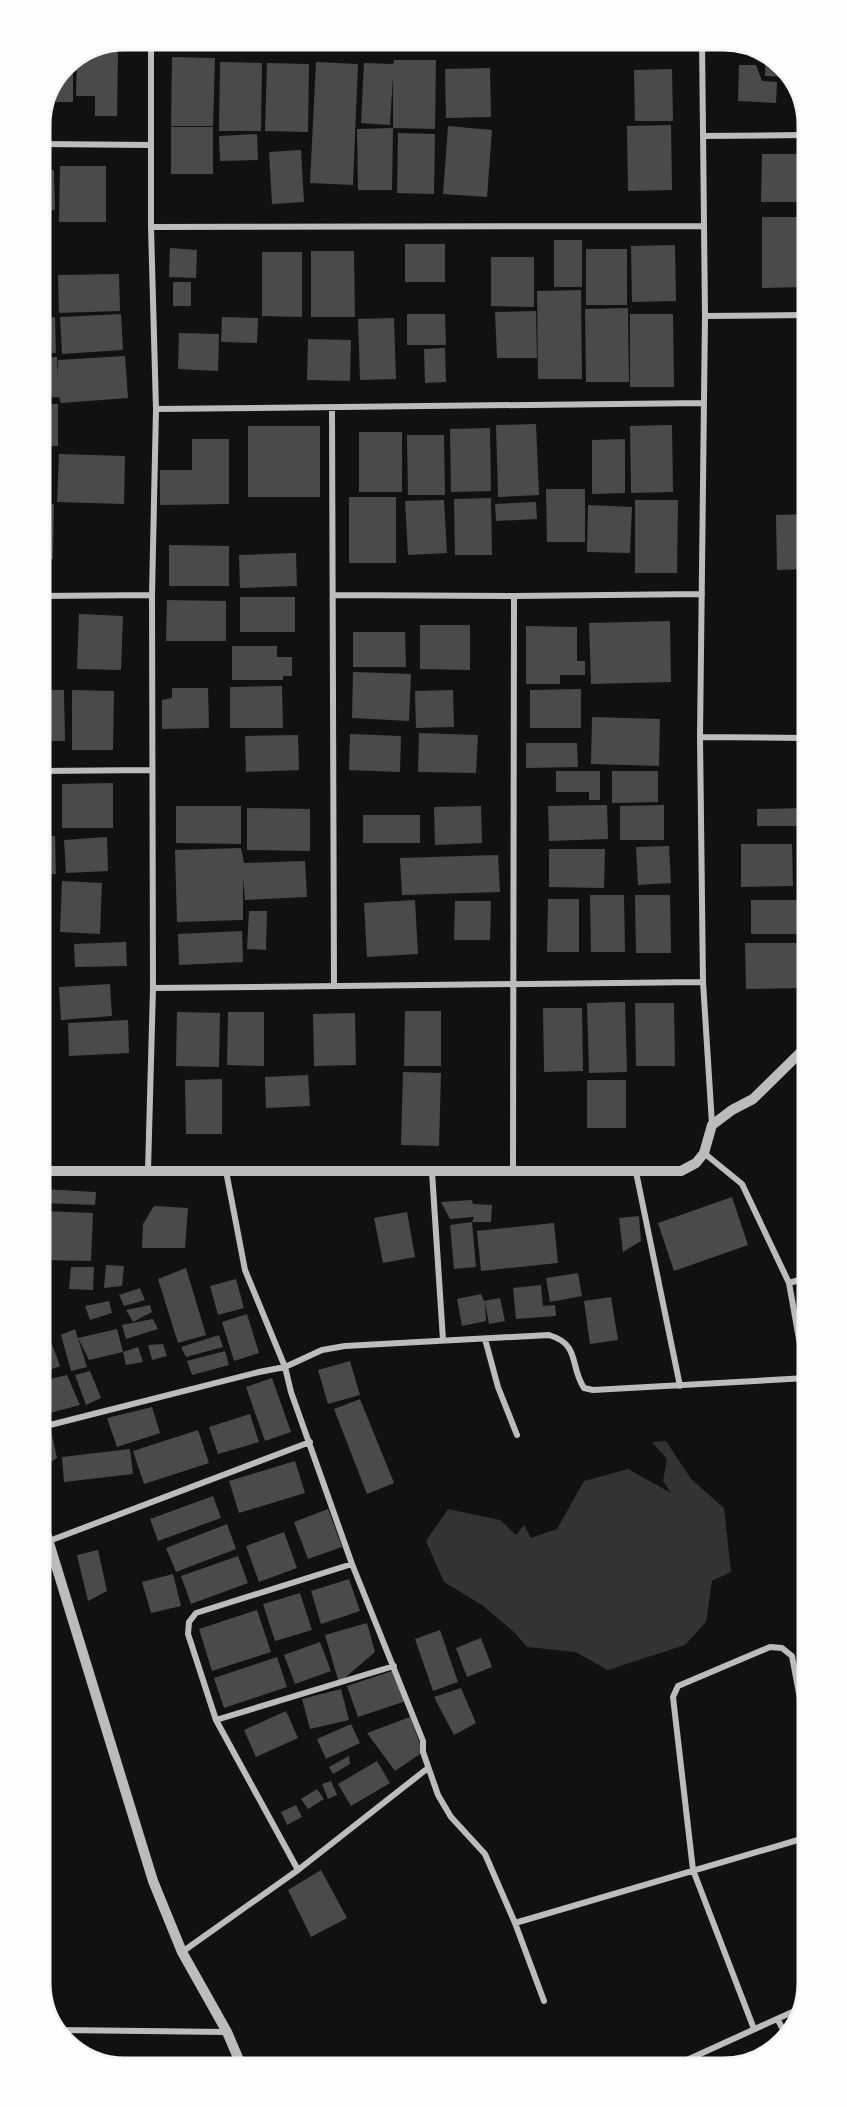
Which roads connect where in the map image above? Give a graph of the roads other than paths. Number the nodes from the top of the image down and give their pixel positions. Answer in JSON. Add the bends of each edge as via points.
{"nodes":[{"id":1,"x":152,"y":50,"type":"edge"},
{"id":2,"x":702,"y":50,"type":"edge"},
{"id":3,"x":798,"y":135,"type":"edge"},
{"id":4,"x":703,"y":136,"type":"junction"},
{"id":5,"x":50,"y":144,"type":"edge"},
{"id":6,"x":152,"y":145,"type":"junction"},
{"id":7,"x":704,"y":226,"type":"junction"},
{"id":8,"x":152,"y":227,"type":"junction"},
{"id":9,"x":798,"y":315,"type":"edge"},
{"id":10,"x":705,"y":316,"type":"junction"},
{"id":11,"x":704,"y":403,"type":"junction"},
{"id":12,"x":332,"y":408,"type":"junction"},
{"id":13,"x":156,"y":409,"type":"junction"},
{"id":14,"x":702,"y":594,"type":"junction"},
{"id":15,"x":152,"y":595,"type":"junction"},
{"id":16,"x":333,"y":595,"type":"junction"},
{"id":17,"x":50,"y":596,"type":"edge"},
{"id":18,"x":514,"y":596,"type":"junction"},
{"id":19,"x":700,"y":737,"type":"junction"},
{"id":20,"x":798,"y":738,"type":"edge"},
{"id":21,"x":152,"y":770,"type":"junction"},
{"id":22,"x":50,"y":771,"type":"edge"},
{"id":23,"x":704,"y":981,"type":"junction"},
{"id":24,"x":515,"y":984,"type":"junction"},
{"id":25,"x":334,"y":986,"type":"junction"},
{"id":26,"x":153,"y":988,"type":"junction"},
{"id":27,"x":798,"y":1055,"type":"edge"},
{"id":28,"x":712,"y":1125,"type":"junction"},
{"id":29,"x":704,"y":1153,"type":"junction"},
{"id":30,"x":50,"y":1171,"type":"edge"},
{"id":31,"x":148,"y":1171,"type":"junction"},
{"id":32,"x":226,"y":1171,"type":"junction"},
{"id":33,"x":432,"y":1172,"type":"junction"},
{"id":34,"x":513,"y":1172,"type":"junction"},
{"id":35,"x":636,"y":1172,"type":"junction"},
{"id":36,"x":798,"y":1280,"type":"edge"},
{"id":37,"x":789,"y":1283,"type":"junction"},
{"id":38,"x":798,"y":1333,"type":"edge"},
{"id":39,"x":485,"y":1339,"type":"junction"},
{"id":40,"x":443,"y":1340,"type":"junction"},
{"id":41,"x":285,"y":1367,"type":"junction"},
{"id":42,"x":798,"y":1379,"type":"edge"},
{"id":43,"x":680,"y":1386,"type":"junction"},
{"id":44,"x":50,"y":1425,"type":"edge"},
{"id":45,"x":517,"y":1435,"type":"dead end"},
{"id":46,"x":310,"y":1442,"type":"junction"},
{"id":47,"x":50,"y":1541,"type":"edge"},
{"id":48,"x":50,"y":1544,"type":"edge"},
{"id":49,"x":352,"y":1564,"type":"junction"},
{"id":50,"x":394,"y":1666,"type":"junction"},
{"id":51,"x":798,"y":1688,"type":"edge"},
{"id":52,"x":216,"y":1720,"type":"junction"},
{"id":53,"x":428,"y":1768,"type":"junction"},
{"id":54,"x":798,"y":1840,"type":"edge"},
{"id":55,"x":298,"y":1870,"type":"junction"},
{"id":56,"x":693,"y":1870,"type":"junction"},
{"id":57,"x":515,"y":1923,"type":"junction"},
{"id":58,"x":182,"y":1952,"type":"junction"},
{"id":59,"x":544,"y":2001,"type":"dead end"},
{"id":60,"x":791,"y":2013,"type":"edge"},
{"id":61,"x":778,"y":2020,"type":"junction"},
{"id":62,"x":782,"y":2028,"type":"edge"},
{"id":63,"x":754,"y":2029,"type":"junction"},
{"id":64,"x":67,"y":2031,"type":"edge"},
{"id":65,"x":227,"y":2032,"type":"junction"},
{"id":66,"x":238,"y":2057,"type":"edge"},
{"id":67,"x":691,"y":2058,"type":"edge"}],
"edges":[{"from":1,"to":6,"type":"street"},
{"from":2,"to":4,"type":"street"},
{"from":3,"to":4,"type":"street"},
{"from":4,"to":7,"type":"street"},
{"from":5,"to":6,"type":"street"},
{"from":6,"to":8,"type":"street"},
{"from":7,"to":8,"type":"street"},
{"from":7,"to":10,"type":"street"},
{"from":8,"to":13,"type":"street"},
{"from":9,"to":10,"type":"street"},
{"from":10,"to":11,"type":"street"},
{"from":11,"to":12,"type":"street"},
{"from":11,"to":14,"type":"street"},
{"from":12,"to":13,"type":"street"},
{"from":12,"to":16,"type":"street"},
{"from":13,"to":15,"type":"street"},
{"from":14,"to":18,"type":"street"},
{"from":14,"to":19,"type":"street"},
{"from":15,"to":17,"type":"street"},
{"from":15,"to":21,"type":"street"},
{"from":16,"to":18,"type":"street"},
{"from":16,"to":25,"type":"street"},
{"from":18,"to":24,"type":"street"},
{"from":19,"to":20,"type":"street"},
{"from":19,"to":23,"type":"street"},
{"from":21,"to":22,"type":"street"},
{"from":21,"to":26,"type":"street"},
{"from":23,"to":24,"type":"street"},
{"from":23,"to":28,"type":"street"},
{"from":24,"to":25,"type":"street"},
{"from":24,"to":34,"type":"street"},
{"from":25,"to":26,"type":"street"},
{"from":26,"to":31,"type":"street"},
{"from":27,"to":28,"type":"street","via":[[753,1099]]},
{"from":28,"to":29,"type":"street"},
{"from":29,"to":35,"type":"street","via":[[681,1171]]},
{"from":29,"to":37,"type":"street","via":[[742,1184]]},
{"from":30,"to":31,"type":"street"},
{"from":31,"to":32,"type":"street"},
{"from":32,"to":33,"type":"street"},
{"from":32,"to":41,"type":"street","via":[[245,1270]]},
{"from":33,"to":34,"type":"street"},
{"from":33,"to":40,"type":"street"},
{"from":34,"to":35,"type":"street"},
{"from":35,"to":43,"type":"street"},
{"from":36,"to":37,"type":"street"},
{"from":37,"to":38,"type":"street"},
{"from":39,"to":40,"type":"street"},
{"from":39,"to":43,"type":"street","via":[[549,1335],[561,1338],[569,1346],[584,1388]]},
{"from":39,"to":45,"type":"street"},
{"from":40,"to":41,"type":"street","via":[[345,1346],[322,1350]]},
{"from":41,"to":44,"type":"street"},
{"from":41,"to":46,"type":"street"},
{"from":42,"to":43,"type":"street"},
{"from":46,"to":47,"type":"street"},
{"from":46,"to":49,"type":"street"},
{"from":48,"to":58,"type":"street","via":[[153,1881]]},
{"from":49,"to":50,"type":"street"},
{"from":49,"to":52,"type":"street","via":[[196,1613],[189,1622],[188,1634]]},
{"from":50,"to":52,"type":"street"},
{"from":50,"to":53,"type":"street","via":[[423,1741]]},
{"from":51,"to":56,"type":"street","via":[[792,1656],[782,1648],[770,1647],[678,1686],[673,1705]]},
{"from":52,"to":55,"type":"street"},
{"from":53,"to":55,"type":"street"},
{"from":53,"to":57,"type":"street","via":[[451,1817],[485,1854]]},
{"from":54,"to":56,"type":"street"},
{"from":55,"to":58,"type":"street"},
{"from":56,"to":57,"type":"street"},
{"from":56,"to":63,"type":"street"},
{"from":57,"to":59,"type":"street"},
{"from":58,"to":65,"type":"street"},
{"from":60,"to":61,"type":"street"},
{"from":61,"to":62,"type":"street"},
{"from":61,"to":63,"type":"street"},
{"from":63,"to":67,"type":"street"},
{"from":64,"to":65,"type":"street"},
{"from":65,"to":66,"type":"street"}]}
